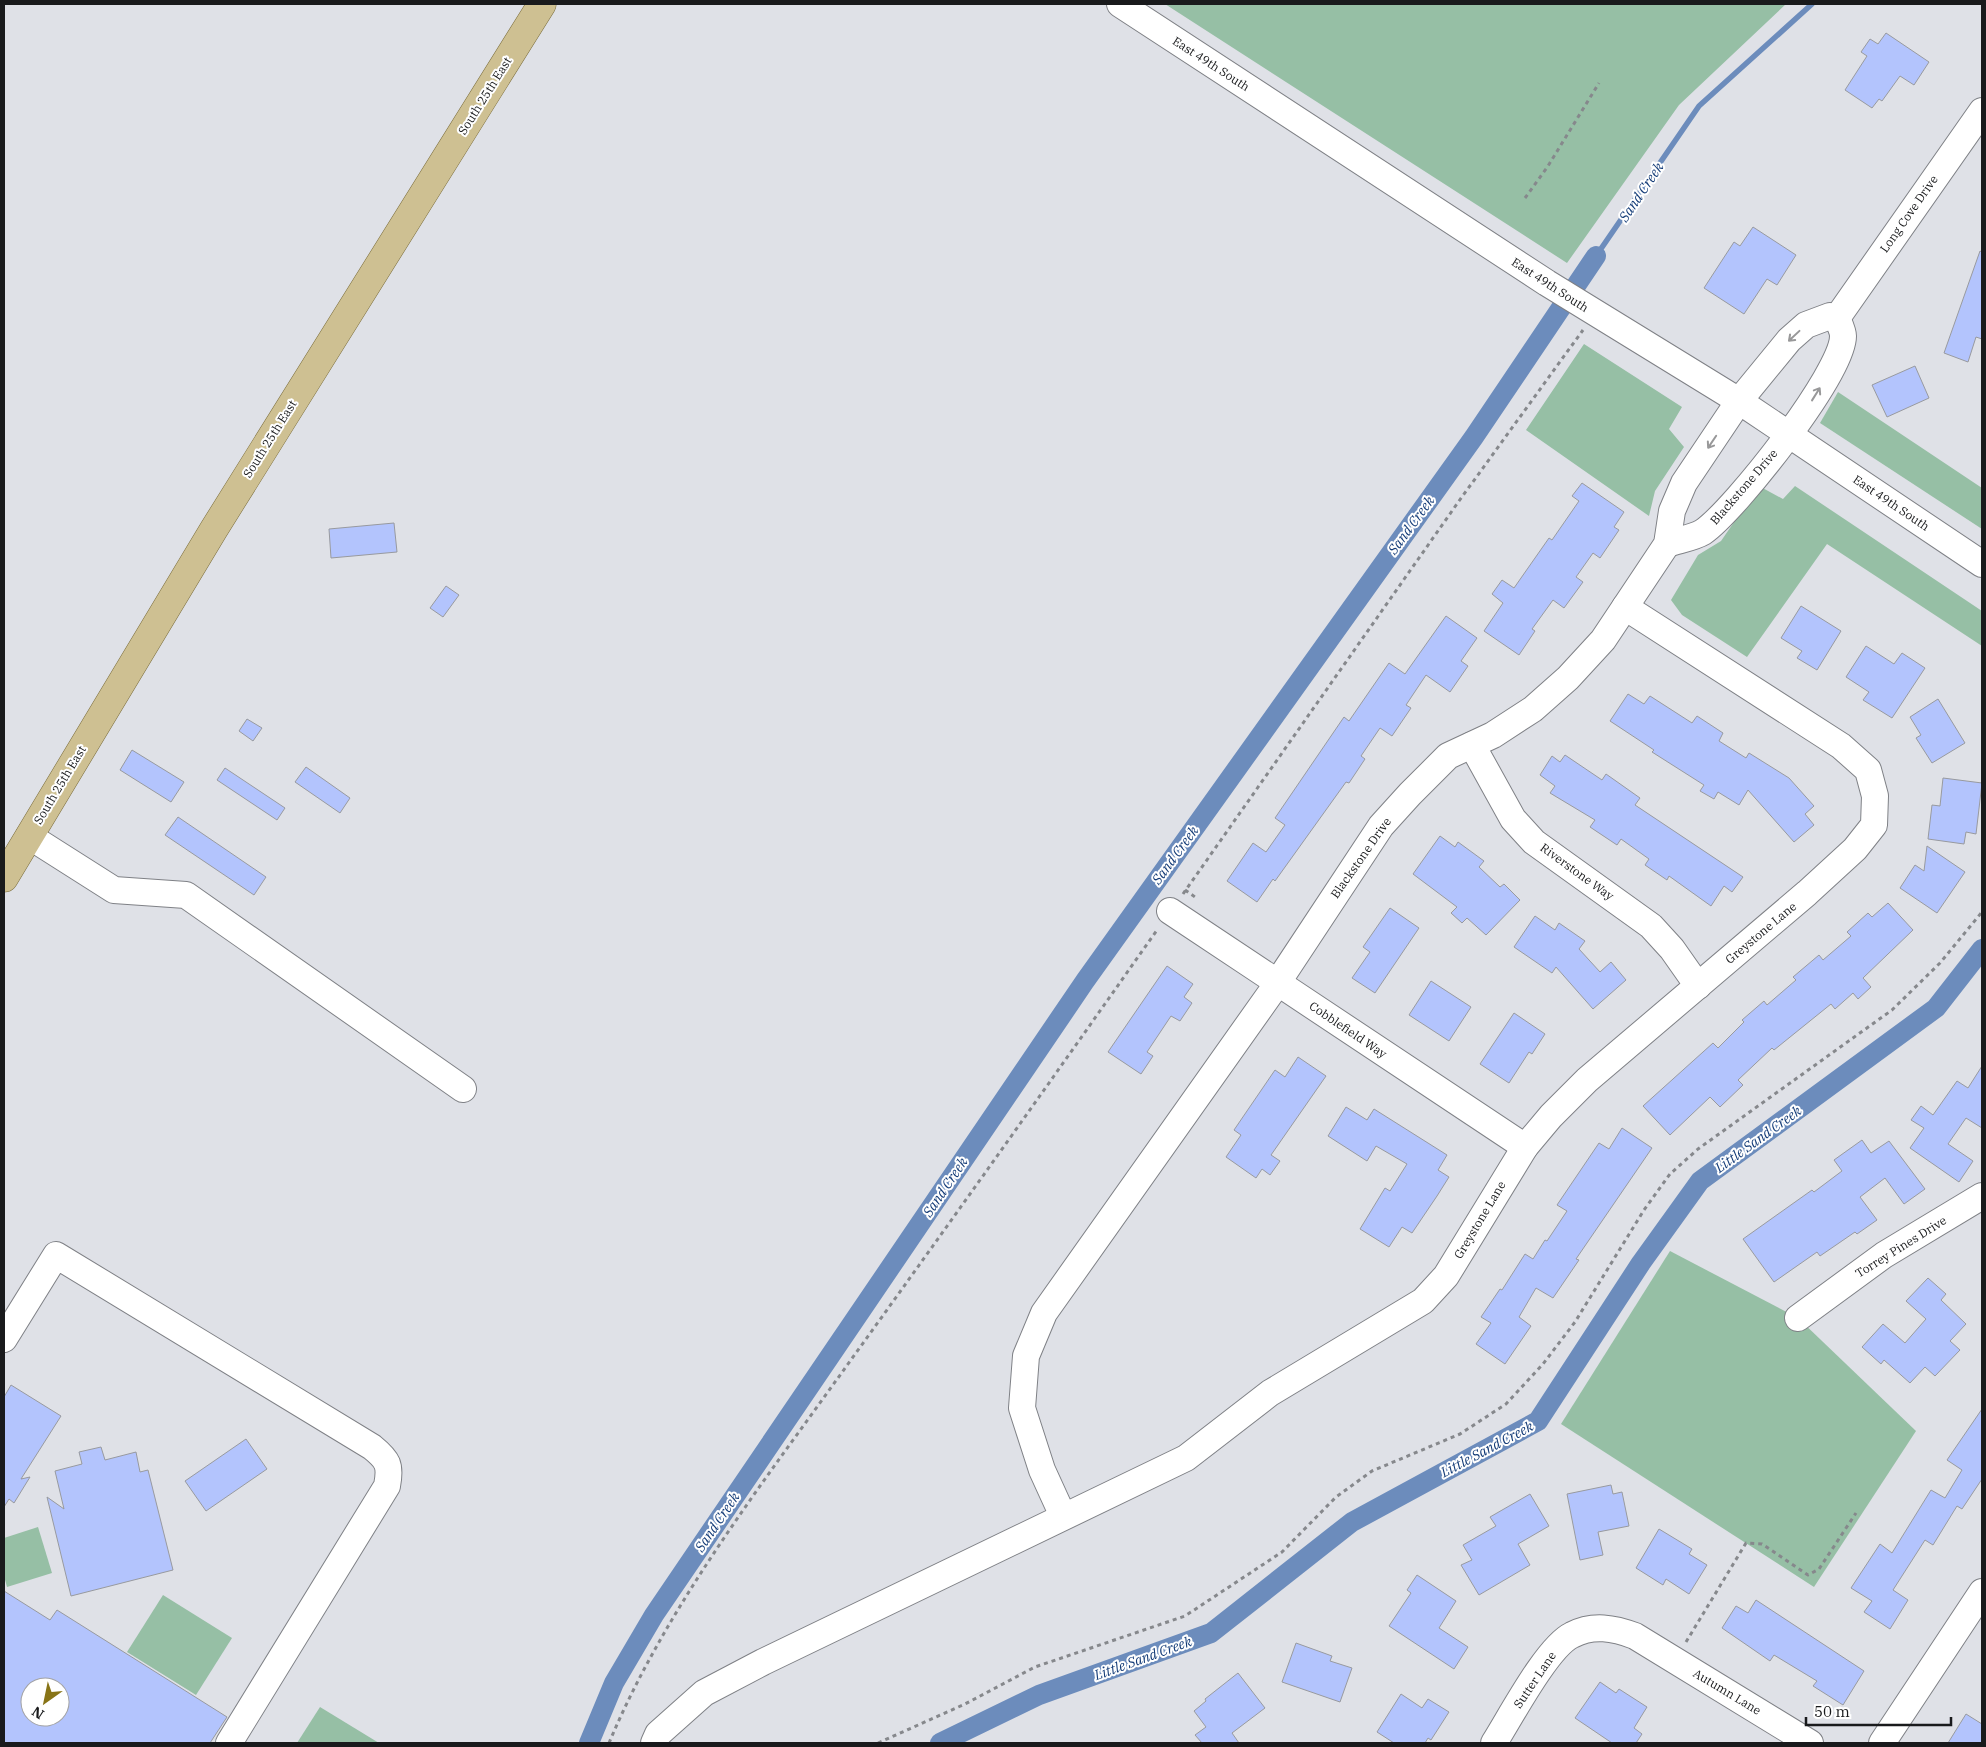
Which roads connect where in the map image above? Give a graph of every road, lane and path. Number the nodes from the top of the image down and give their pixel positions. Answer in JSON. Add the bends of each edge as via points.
{"nodes":[{"id":1,"x":542,"y":4,"type":"edge"},
{"id":2,"x":1120,"y":4,"type":"edge"},
{"id":3,"x":1598,"y":83,"type":"dead end"},
{"id":4,"x":1982,"y":111,"type":"edge"},
{"id":5,"x":1525,"y":198,"type":"dead end"},
{"id":6,"x":1595,"y":313,"type":"junction"},
{"id":7,"x":1836,"y":318,"type":"junction"},
{"id":8,"x":1739,"y":402,"type":"junction"},
{"id":9,"x":1790,"y":435,"type":"junction"},
{"id":10,"x":1667,"y":544,"type":"junction"},
{"id":11,"x":1982,"y":564,"type":"edge"},
{"id":12,"x":1625,"y":607,"type":"junction"},
{"id":13,"x":1472,"y":745,"type":"junction"},
{"id":14,"x":29,"y":836,"type":"junction"},
{"id":15,"x":4,"y":878,"type":"edge"},
{"id":16,"x":1186,"y":890,"type":"junction"},
{"id":17,"x":1195,"y":897,"type":"dead end"},
{"id":18,"x":1170,"y":911,"type":"junction"},
{"id":19,"x":1982,"y":912,"type":"edge"},
{"id":20,"x":1277,"y":983,"type":"junction"},
{"id":21,"x":1698,"y":986,"type":"junction"},
{"id":22,"x":463,"y":1089,"type":"dead end"},
{"id":23,"x":1525,"y":1148,"type":"junction"},
{"id":24,"x":1982,"y":1196,"type":"edge"},
{"id":25,"x":1798,"y":1318,"type":"dead end"},
{"id":26,"x":8,"y":1324,"type":"edge"},
{"id":27,"x":1856,"y":1513,"type":"dead end"},
{"id":28,"x":1063,"y":1516,"type":"junction"},
{"id":29,"x":1982,"y":1592,"type":"edge"},
{"id":30,"x":1644,"y":1642,"type":"joint"},
{"id":31,"x":1675,"y":1660,"type":"junction"},
{"id":32,"x":229,"y":1743,"type":"edge"},
{"id":33,"x":609,"y":1743,"type":"edge"},
{"id":34,"x":654,"y":1743,"type":"edge"},
{"id":35,"x":878,"y":1743,"type":"edge"},
{"id":36,"x":1494,"y":1743,"type":"edge"},
{"id":37,"x":1810,"y":1743,"type":"edge"},
{"id":38,"x":1882,"y":1743,"type":"edge"}],
"edges":[{"from":1,"to":14,"type":"main road","name":"South 25th East","via":[[214,529]]},
{"from":2,"to":6,"type":"street","name":"East 49th South"},
{"from":3,"to":5,"type":"path"},
{"from":4,"to":7,"type":"street","name":"Long Cove Drive"},
{"from":6,"to":8,"type":"street","name":"East 49th South"},
{"from":6,"to":16,"type":"path"},
{"from":7,"to":8,"type":"street","one_way":true,"via":[[1830,316],[1806,325],[1789,340]]},
{"from":9,"to":7,"type":"street","one_way":true,"via":[[1819,391],[1839,350],[1843,335]]},
{"from":8,"to":9,"type":"street","name":"East 49th South"},
{"from":8,"to":10,"type":"street","name":"Blackstone Drive","one_way":true,"via":[[1684,483],[1672,511]]},
{"from":9,"to":10,"type":"street","name":"Blackstone Drive","via":[[1720,518],[1701,533]]},
{"from":9,"to":11,"type":"street","name":"East 49th South"},
{"from":10,"to":12,"type":"street","name":"Blackstone Drive"},
{"from":12,"to":13,"type":"street","name":"Blackstone Drive","via":[[1603,640],[1568,678],[1533,709]]},
{"from":12,"to":21,"type":"street","name":"Greystone Lane","via":[[1841,746],[1868,770],[1875,796],[1874,825],[1854,849],[1808,893]]},
{"from":13,"to":20,"type":"street","name":"Blackstone Drive","via":[[1448,756],[1381,826]]},
{"from":13,"to":21,"type":"street","name":"Riverstone Way","via":[[1513,819],[1529,836],[1651,926]]},
{"from":14,"to":15,"type":"main road","name":"South 25th East"},
{"from":14,"to":22,"type":"street","via":[[114,890],[186,895]]},
{"from":16,"to":17,"type":"path"},
{"from":16,"to":18,"type":"path"},
{"from":18,"to":20,"type":"street","name":"Cobblefield Way"},
{"from":18,"to":33,"type":"path","via":[[761,1486],[670,1623],[630,1695]]},
{"from":19,"to":35,"type":"path","via":[[1940,963],[1892,1010],[1698,1149],[1670,1174],[1575,1322],[1543,1364],[1506,1404],[1460,1434],[1372,1471],[1336,1497],[1282,1552],[1185,1616],[1035,1667],[965,1704]]},
{"from":20,"to":23,"type":"street","name":"Cobblefield Way"},
{"from":20,"to":28,"type":"street","name":"Blackstone Drive","via":[[1044,1313],[1026,1356],[1022,1408],[1042,1470]]},
{"from":21,"to":23,"type":"street","name":"Greystone Lane","via":[[1587,1080]]},
{"from":23,"to":28,"type":"street","name":"Greystone Lane","via":[[1446,1276],[1423,1301],[1270,1393],[1186,1458]]},
{"from":24,"to":25,"type":"street","name":"Torrey Pines Drive","via":[[1884,1255]]},
{"from":26,"to":32,"type":"street","via":[[56,1255],[386,1458],[390,1472],[387,1486]]},
{"from":27,"to":31,"type":"path","via":[[1819,1569],[1808,1575],[1762,1544],[1746,1543]]},
{"from":28,"to":34,"type":"street","name":"Greystone Lane","via":[[704,1693],[658,1734]]},
{"from":29,"to":38,"type":"street"},
{"from":30,"to":31,"type":"street","name":"Autumn Lane"},
{"from":30,"to":36,"type":"street","name":"Sutter Lane","via":[[1614,1628],[1571,1635],[1552,1652]]},
{"from":31,"to":37,"type":"street","name":"Autumn Lane"}]}
